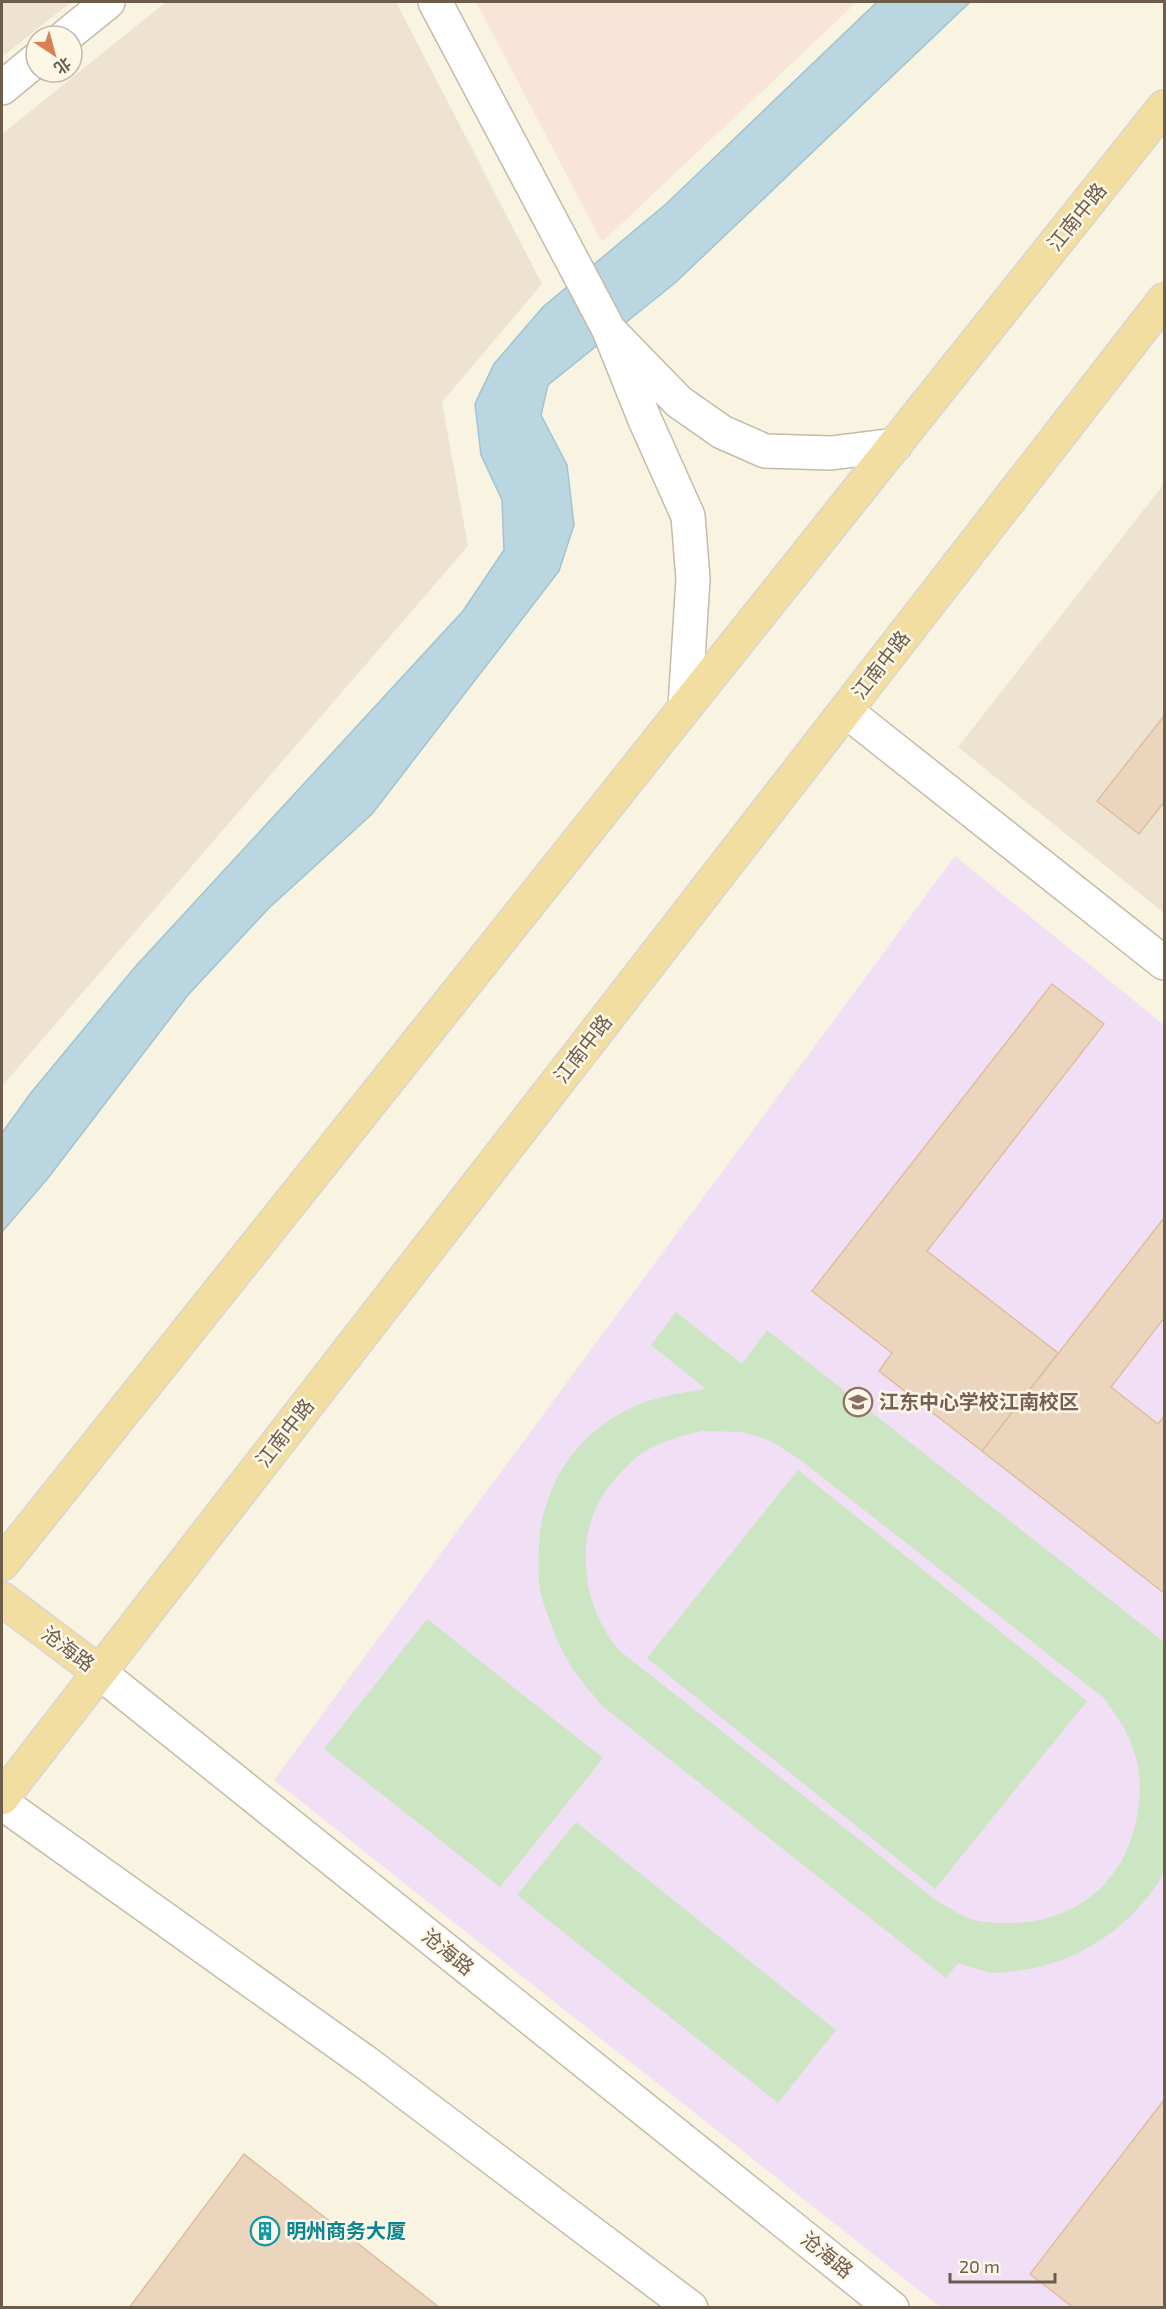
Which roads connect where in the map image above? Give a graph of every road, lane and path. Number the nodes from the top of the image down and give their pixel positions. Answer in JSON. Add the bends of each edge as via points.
{"nodes":[{"id":1,"x":108,"y":2,"type":"edge"},
{"id":2,"x":435,"y":2,"type":"edge"},
{"id":3,"x":81,"y":24,"type":"edge"},
{"id":4,"x":24,"y":70,"type":"edge"},
{"id":5,"x":2,"y":88,"type":"edge"},
{"id":6,"x":1164,"y":107,"type":"edge"},
{"id":7,"x":1164,"y":300,"type":"edge"},
{"id":8,"x":608,"y":329,"type":"junction"},
{"id":9,"x":895,"y":445,"type":"junction"},
{"id":10,"x":685,"y":707,"type":"junction"},
{"id":11,"x":846,"y":711,"type":"junction"},
{"id":12,"x":1164,"y":963,"type":"edge"},
{"id":13,"x":2,"y":1564,"type":"edge"},
{"id":14,"x":2,"y":1599,"type":"edge"},
{"id":15,"x":99,"y":1672,"type":"junction"},
{"id":16,"x":2,"y":1798,"type":"edge"},
{"id":17,"x":2,"y":1803,"type":"edge"},
{"id":18,"x":691,"y":2307,"type":"edge"},
{"id":19,"x":892,"y":2307,"type":"edge"}],
"edges":[{"from":1,"to":3,"type":"street"},
{"from":2,"to":8,"type":"street"},
{"from":4,"to":5,"type":"street"},
{"from":6,"to":9,"type":"main road","name":"江南中路"},
{"from":7,"to":11,"type":"main road","name":"江南中路"},
{"from":8,"to":9,"type":"street","via":[[679,402],[722,432],[765,451],[831,453]]},
{"from":8,"to":10,"type":"street","via":[[688,516],[693,579]]},
{"from":9,"to":10,"type":"main road","name":"江南中路"},
{"from":10,"to":13,"type":"main road","name":"江南中路"},
{"from":11,"to":12,"type":"street"},
{"from":11,"to":15,"type":"main road","name":"江南中路"},
{"from":14,"to":15,"type":"main road","name":"沧海路"},
{"from":15,"to":16,"type":"main road","name":"江南中路"},
{"from":15,"to":19,"type":"street","name":"沧海路"},
{"from":17,"to":18,"type":"street","via":[[368,2064]]}]}
